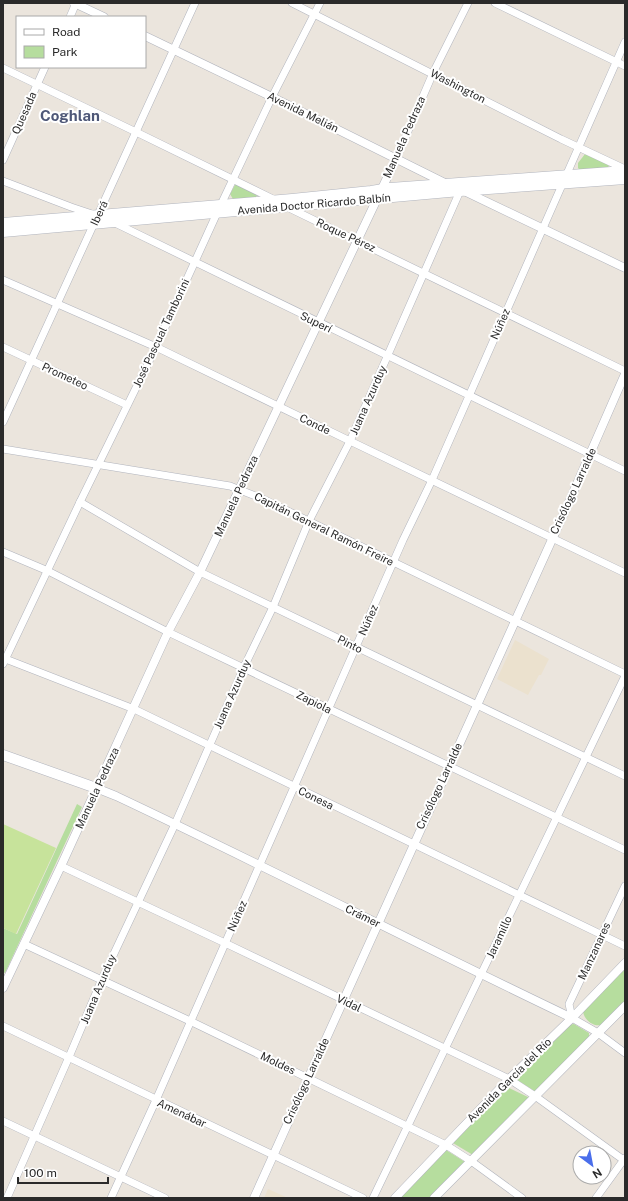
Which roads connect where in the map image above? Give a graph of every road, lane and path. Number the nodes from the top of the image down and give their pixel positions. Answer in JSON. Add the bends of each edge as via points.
{"nodes":[{"id":1,"x":75,"y":3,"type":"edge"},
{"id":2,"x":195,"y":3,"type":"edge"},
{"id":3,"x":292,"y":3,"type":"edge"},
{"id":4,"x":320,"y":3,"type":"edge"},
{"id":5,"x":468,"y":3,"type":"edge"},
{"id":6,"x":495,"y":3,"type":"edge"},
{"id":7,"x":314,"y":14,"type":"junction"},
{"id":8,"x":70,"y":16,"type":"edge"},
{"id":9,"x":102,"y":16,"type":"edge"},
{"id":10,"x":146,"y":36,"type":"edge"},
{"id":11,"x":625,"y":42,"type":"edge"},
{"id":12,"x":173,"y":50,"type":"junction"},
{"id":13,"x":616,"y":62,"type":"junction"},
{"id":14,"x":625,"y":66,"type":"edge"},
{"id":15,"x":3,"y":68,"type":"edge"},
{"id":16,"x":45,"y":68,"type":"edge"},
{"id":17,"x":433,"y":73,"type":"junction"},
{"id":18,"x":37,"y":84,"type":"junction"},
{"id":19,"x":272,"y":97,"type":"junction"},
{"id":20,"x":136,"y":132,"type":"junction"},
{"id":21,"x":579,"y":148,"type":"junction"},
{"id":22,"x":396,"y":159,"type":"junction"},
{"id":23,"x":3,"y":160,"type":"edge"},
{"id":24,"x":625,"y":170,"type":"edge"},
{"id":25,"x":234,"y":179,"type":"junction"},
{"id":26,"x":625,"y":179,"type":"edge"},
{"id":27,"x":564,"y":180,"type":"junction"},
{"id":28,"x":3,"y":181,"type":"edge"},
{"id":29,"x":448,"y":184,"type":"junction"},
{"id":30,"x":462,"y":191,"type":"junction"},
{"id":31,"x":379,"y":194,"type":"junction"},
{"id":32,"x":274,"y":199,"type":"junction"},
{"id":33,"x":287,"y":207,"type":"junction"},
{"id":34,"x":220,"y":209,"type":"junction"},
{"id":35,"x":96,"y":219,"type":"junction"},
{"id":36,"x":111,"y":221,"type":"junction"},
{"id":37,"x":3,"y":223,"type":"edge"},
{"id":38,"x":543,"y":229,"type":"junction"},
{"id":39,"x":3,"y":232,"type":"edge"},
{"id":40,"x":356,"y":240,"type":"junction"},
{"id":41,"x":195,"y":263,"type":"junction"},
{"id":42,"x":625,"y":268,"type":"edge"},
{"id":43,"x":424,"y":273,"type":"junction"},
{"id":44,"x":3,"y":280,"type":"edge"},
{"id":45,"x":56,"y":304,"type":"junction"},
{"id":46,"x":505,"y":313,"type":"junction"},
{"id":47,"x":318,"y":322,"type":"junction"},
{"id":48,"x":3,"y":347,"type":"edge"},
{"id":49,"x":156,"y":347,"type":"junction"},
{"id":50,"x":388,"y":357,"type":"junction"},
{"id":51,"x":32,"y":361,"type":"junction"},
{"id":52,"x":625,"y":371,"type":"edge"},
{"id":53,"x":625,"y":374,"type":"edge"},
{"id":54,"x":469,"y":396,"type":"junction"},
{"id":55,"x":127,"y":405,"type":"junction"},
{"id":56,"x":278,"y":406,"type":"junction"},
{"id":57,"x":3,"y":422,"type":"edge"},
{"id":58,"x":350,"y":441,"type":"junction"},
{"id":59,"x":3,"y":449,"type":"edge"},
{"id":60,"x":590,"y":454,"type":"junction"},
{"id":61,"x":98,"y":465,"type":"junction"},
{"id":62,"x":625,"y":471,"type":"edge"},
{"id":63,"x":432,"y":480,"type":"junction"},
{"id":64,"x":238,"y":489,"type":"junction"},
{"id":65,"x":80,"y":502,"type":"junction"},
{"id":66,"x":309,"y":521,"type":"junction"},
{"id":67,"x":552,"y":537,"type":"junction"},
{"id":68,"x":3,"y":552,"type":"edge"},
{"id":69,"x":393,"y":562,"type":"junction"},
{"id":70,"x":48,"y":571,"type":"junction"},
{"id":71,"x":200,"y":572,"type":"junction"},
{"id":72,"x":625,"y":573,"type":"edge"},
{"id":73,"x":273,"y":607,"type":"junction"},
{"id":74,"x":514,"y":620,"type":"junction"},
{"id":75,"x":168,"y":632,"type":"junction"},
{"id":76,"x":356,"y":647,"type":"junction"},
{"id":77,"x":4,"y":660,"type":"edge"},
{"id":78,"x":244,"y":667,"type":"junction"},
{"id":79,"x":625,"y":675,"type":"edge"},
{"id":80,"x":477,"y":704,"type":"junction"},
{"id":81,"x":134,"y":708,"type":"junction"},
{"id":82,"x":328,"y":709,"type":"junction"},
{"id":83,"x":209,"y":746,"type":"junction"},
{"id":84,"x":3,"y":755,"type":"edge"},
{"id":85,"x":586,"y":758,"type":"junction"},
{"id":86,"x":449,"y":765,"type":"junction"},
{"id":87,"x":625,"y":776,"type":"edge"},
{"id":88,"x":294,"y":787,"type":"junction"},
{"id":89,"x":96,"y":788,"type":"junction"},
{"id":90,"x":557,"y":817,"type":"junction"},
{"id":91,"x":175,"y":824,"type":"junction"},
{"id":92,"x":413,"y":844,"type":"junction"},
{"id":93,"x":625,"y":850,"type":"edge"},
{"id":94,"x":260,"y":865,"type":"junction"},
{"id":95,"x":61,"y":866,"type":"junction"},
{"id":96,"x":625,"y":886,"type":"edge"},
{"id":97,"x":518,"y":895,"type":"junction"},
{"id":98,"x":138,"y":902,"type":"junction"},
{"id":99,"x":377,"y":923,"type":"junction"},
{"id":100,"x":602,"y":934,"type":"junction"},
{"id":101,"x":225,"y":943,"type":"junction"},
{"id":102,"x":24,"y":944,"type":"junction"},
{"id":103,"x":625,"y":946,"type":"edge"},
{"id":104,"x":625,"y":963,"type":"edge"},
{"id":105,"x":481,"y":974,"type":"junction"},
{"id":106,"x":102,"y":979,"type":"junction"},
{"id":107,"x":3,"y":988,"type":"edge"},
{"id":108,"x":344,"y":1000,"type":"junction"},
{"id":109,"x":625,"y":1006,"type":"edge"},
{"id":110,"x":572,"y":1018,"type":"junction"},
{"id":111,"x":190,"y":1021,"type":"junction"},
{"id":112,"x":3,"y":1026,"type":"edge"},
{"id":113,"x":598,"y":1033,"type":"junction"},
{"id":114,"x":445,"y":1049,"type":"junction"},
{"id":115,"x":625,"y":1053,"type":"edge"},
{"id":116,"x":70,"y":1057,"type":"junction"},
{"id":117,"x":308,"y":1078,"type":"junction"},
{"id":118,"x":509,"y":1079,"type":"junction"},
{"id":119,"x":535,"y":1096,"type":"junction"},
{"id":120,"x":156,"y":1100,"type":"junction"},
{"id":121,"x":3,"y":1121,"type":"edge"},
{"id":122,"x":407,"y":1126,"type":"junction"},
{"id":123,"x":35,"y":1136,"type":"junction"},
{"id":124,"x":446,"y":1145,"type":"junction"},
{"id":125,"x":272,"y":1155,"type":"junction"},
{"id":126,"x":624,"y":1160,"type":"edge"},
{"id":127,"x":471,"y":1161,"type":"junction"},
{"id":128,"x":121,"y":1177,"type":"junction"},
{"id":129,"x":7,"y":1198,"type":"edge"},
{"id":130,"x":111,"y":1198,"type":"edge"},
{"id":131,"x":165,"y":1198,"type":"edge"},
{"id":132,"x":254,"y":1198,"type":"edge"},
{"id":133,"x":363,"y":1198,"type":"edge"},
{"id":134,"x":373,"y":1198,"type":"edge"},
{"id":135,"x":395,"y":1198,"type":"edge"},
{"id":136,"x":434,"y":1198,"type":"edge"},
{"id":137,"x":522,"y":1198,"type":"edge"},
{"id":138,"x":596,"y":1198,"type":"edge"}],
"edges":[{"from":1,"to":8,"type":"street"},
{"from":1,"to":9,"type":"street"},
{"from":2,"to":12,"type":"street","name":"Iberá"},
{"from":3,"to":7,"type":"street","name":"Washington"},
{"from":4,"to":7,"type":"street","name":"José Pascual Tamborini"},
{"from":5,"to":17,"type":"street","name":"Manuela Pedraza"},
{"from":6,"to":13,"type":"street"},
{"from":7,"to":17,"type":"street","name":"Washington"},
{"from":7,"to":19,"type":"street","name":"José Pascual Tamborini"},
{"from":10,"to":12,"type":"street","name":"Avenida Melián"},
{"from":11,"to":13,"type":"street","name":"Núñez"},
{"from":12,"to":19,"type":"street","name":"Avenida Melián"},
{"from":12,"to":20,"type":"street","name":"Iberá"},
{"from":13,"to":14,"type":"street"},
{"from":13,"to":21,"type":"street","name":"Núñez"},
{"from":15,"to":18,"type":"street","name":"Roque Pérez"},
{"from":16,"to":18,"type":"street","name":"Quesada"},
{"from":17,"to":21,"type":"street","name":"Washington"},
{"from":17,"to":22,"type":"street","name":"Manuela Pedraza"},
{"from":18,"to":20,"type":"street","name":"Roque Pérez"},
{"from":18,"to":23,"type":"street","name":"Quesada"},
{"from":19,"to":22,"type":"street","name":"Avenida Melián"},
{"from":19,"to":25,"type":"street","name":"José Pascual Tamborini"},
{"from":20,"to":25,"type":"street","name":"Roque Pérez"},
{"from":20,"to":35,"type":"street","name":"Iberá"},
{"from":21,"to":24,"type":"street","name":"Washington"},
{"from":21,"to":27,"type":"street","name":"Núñez"},
{"from":22,"to":29,"type":"street","name":"Avenida Melián"},
{"from":22,"to":31,"type":"street","name":"Manuela Pedraza"},
{"from":24,"to":27,"type":"main road","name":"Avenida Doctor Ricardo Balbín"},
{"from":25,"to":32,"type":"street","name":"Roque Pérez"},
{"from":25,"to":34,"type":"street","name":"José Pascual Tamborini"},
{"from":26,"to":27,"type":"main road","name":"Avenida Doctor Ricardo Balbín"},
{"from":27,"to":29,"type":"main road","name":"Avenida Doctor Ricardo Balbín"},
{"from":27,"to":30,"type":"main road","name":"Avenida Doctor Ricardo Balbín"},
{"from":27,"to":38,"type":"street","name":"Núñez"},
{"from":28,"to":35,"type":"street"},
{"from":29,"to":30,"type":"street","name":"Avenida Melián"},
{"from":29,"to":31,"type":"main road","name":"Avenida Doctor Ricardo Balbín"},
{"from":30,"to":31,"type":"main road","name":"Avenida Doctor Ricardo Balbín"},
{"from":30,"to":38,"type":"street","name":"Avenida Melián"},
{"from":30,"to":43,"type":"street","name":"Juana Azurduy"},
{"from":31,"to":32,"type":"main road","name":"Avenida Doctor Ricardo Balbín"},
{"from":31,"to":33,"type":"main road","name":"Avenida Doctor Ricardo Balbín"},
{"from":31,"to":40,"type":"street","name":"Manuela Pedraza"},
{"from":32,"to":33,"type":"street","name":"Roque Pérez"},
{"from":32,"to":34,"type":"main road","name":"Avenida Doctor Ricardo Balbín"},
{"from":33,"to":34,"type":"main road","name":"Avenida Doctor Ricardo Balbín"},
{"from":33,"to":40,"type":"street","name":"Roque Pérez"},
{"from":34,"to":35,"type":"main road","name":"Avenida Doctor Ricardo Balbín"},
{"from":34,"to":36,"type":"main road","name":"Avenida Doctor Ricardo Balbín"},
{"from":34,"to":41,"type":"street","name":"José Pascual Tamborini"},
{"from":35,"to":36,"type":"main road","name":"Avenida Doctor Ricardo Balbín"},
{"from":35,"to":37,"type":"main road","name":"Avenida Doctor Ricardo Balbín"},
{"from":35,"to":39,"type":"main road","name":"Avenida Doctor Ricardo Balbín"},
{"from":35,"to":45,"type":"street","name":"Iberá"},
{"from":36,"to":41,"type":"street","name":"Superí"},
{"from":38,"to":42,"type":"street","name":"Avenida Melián"},
{"from":38,"to":46,"type":"street","name":"Núñez"},
{"from":40,"to":43,"type":"street","name":"Roque Pérez"},
{"from":40,"to":47,"type":"street","name":"Manuela Pedraza"},
{"from":41,"to":47,"type":"street","name":"Superí"},
{"from":41,"to":49,"type":"street","name":"José Pascual Tamborini"},
{"from":43,"to":46,"type":"street","name":"Roque Pérez"},
{"from":43,"to":50,"type":"street","name":"Juana Azurduy"},
{"from":44,"to":45,"type":"street","name":"Conde"},
{"from":45,"to":49,"type":"street","name":"Conde"},
{"from":45,"to":51,"type":"street","name":"Iberá"},
{"from":46,"to":52,"type":"street","name":"Roque Pérez"},
{"from":46,"to":54,"type":"street","name":"Núñez"},
{"from":47,"to":50,"type":"street","name":"Superí"},
{"from":47,"to":56,"type":"street","name":"Manuela Pedraza"},
{"from":48,"to":51,"type":"street","name":"Prometeo"},
{"from":49,"to":55,"type":"street","name":"José Pascual Tamborini"},
{"from":49,"to":56,"type":"street","name":"Conde"},
{"from":50,"to":54,"type":"street","name":"Superí"},
{"from":50,"to":58,"type":"street","name":"Juana Azurduy"},
{"from":51,"to":55,"type":"street","name":"Prometeo"},
{"from":51,"to":57,"type":"street","name":"Iberá"},
{"from":53,"to":60,"type":"street","name":"Crisólogo Larralde"},
{"from":54,"to":60,"type":"street","name":"Superí"},
{"from":54,"to":63,"type":"street","name":"Núñez"},
{"from":55,"to":61,"type":"street","name":"José Pascual Tamborini"},
{"from":56,"to":58,"type":"street","name":"Conde"},
{"from":56,"to":64,"type":"street","name":"Manuela Pedraza"},
{"from":58,"to":63,"type":"street","name":"Conde"},
{"from":58,"to":66,"type":"street","name":"Juana Azurduy"},
{"from":59,"to":61,"type":"street","name":"Capitán General Ramón Freire"},
{"from":60,"to":62,"type":"street","name":"Superí"},
{"from":60,"to":67,"type":"street","name":"Crisólogo Larralde"},
{"from":61,"to":64,"type":"street","name":"Capitán General Ramón Freire"},
{"from":61,"to":65,"type":"street","name":"José Pascual Tamborini"},
{"from":63,"to":67,"type":"street","name":"Conde"},
{"from":63,"to":69,"type":"street","name":"Núñez"},
{"from":64,"to":66,"type":"street","name":"Capitán General Ramón Freire"},
{"from":64,"to":71,"type":"street","name":"Manuela Pedraza"},
{"from":65,"to":70,"type":"street","name":"José Pascual Tamborini"},
{"from":65,"to":71,"type":"street","name":"Pinto"},
{"from":66,"to":69,"type":"street","name":"Capitán General Ramón Freire"},
{"from":66,"to":73,"type":"street","name":"Juana Azurduy"},
{"from":67,"to":72,"type":"street","name":"Conde"},
{"from":67,"to":74,"type":"street","name":"Crisólogo Larralde"},
{"from":68,"to":70,"type":"street","name":"Zapiola"},
{"from":69,"to":74,"type":"street","name":"Capitán General Ramón Freire"},
{"from":69,"to":76,"type":"street","name":"Núñez"},
{"from":70,"to":75,"type":"street","name":"Zapiola"},
{"from":70,"to":77,"type":"street","name":"José Pascual Tamborini"},
{"from":71,"to":73,"type":"street","name":"Pinto"},
{"from":71,"to":75,"type":"street","name":"Manuela Pedraza"},
{"from":73,"to":76,"type":"street","name":"Pinto"},
{"from":73,"to":78,"type":"street","name":"Juana Azurduy"},
{"from":74,"to":79,"type":"street","name":"Capitán General Ramón Freire"},
{"from":74,"to":80,"type":"street","name":"Crisólogo Larralde"},
{"from":75,"to":78,"type":"street","name":"Zapiola"},
{"from":75,"to":81,"type":"street","name":"Manuela Pedraza"},
{"from":76,"to":80,"type":"street","name":"Pinto"},
{"from":76,"to":82,"type":"street","name":"Núñez"},
{"from":77,"to":81,"type":"street","name":"Conesa"},
{"from":78,"to":82,"type":"street","name":"Zapiola"},
{"from":78,"to":83,"type":"street","name":"Juana Azurduy"},
{"from":79,"to":85,"type":"street","name":"Jaramillo"},
{"from":80,"to":85,"type":"street","name":"Pinto"},
{"from":80,"to":86,"type":"street","name":"Crisólogo Larralde"},
{"from":81,"to":83,"type":"street","name":"Conesa"},
{"from":81,"to":89,"type":"street","name":"Manuela Pedraza"},
{"from":82,"to":86,"type":"street","name":"Zapiola"},
{"from":82,"to":88,"type":"street","name":"Núñez"},
{"from":83,"to":88,"type":"street","name":"Conesa"},
{"from":83,"to":91,"type":"street","name":"Juana Azurduy"},
{"from":84,"to":89,"type":"main road"},
{"from":85,"to":87,"type":"street","name":"Pinto"},
{"from":85,"to":90,"type":"street","name":"Jaramillo"},
{"from":86,"to":90,"type":"street","name":"Zapiola"},
{"from":86,"to":92,"type":"street","name":"Crisólogo Larralde"},
{"from":88,"to":92,"type":"street","name":"Conesa"},
{"from":88,"to":94,"type":"street","name":"Núñez"},
{"from":89,"to":91,"type":"street","name":"Crámer"},
{"from":89,"to":95,"type":"street","name":"Manuela Pedraza"},
{"from":90,"to":93,"type":"street","name":"Zapiola"},
{"from":90,"to":97,"type":"street","name":"Jaramillo"},
{"from":91,"to":94,"type":"street","name":"Crámer"},
{"from":91,"to":98,"type":"street","name":"Juana Azurduy"},
{"from":92,"to":97,"type":"street","name":"Conesa"},
{"from":92,"to":99,"type":"street","name":"Crisólogo Larralde"},
{"from":94,"to":99,"type":"street","name":"Crámer"},
{"from":94,"to":101,"type":"street","name":"Núñez"},
{"from":95,"to":98,"type":"street","name":"Vidal"},
{"from":95,"to":102,"type":"street","name":"Manuela Pedraza"},
{"from":96,"to":100,"type":"street","name":"Manzanares"},
{"from":97,"to":100,"type":"street","name":"Conesa"},
{"from":97,"to":105,"type":"street","name":"Jaramillo"},
{"from":98,"to":101,"type":"street","name":"Vidal"},
{"from":98,"to":106,"type":"street","name":"Juana Azurduy"},
{"from":99,"to":105,"type":"street","name":"Crámer"},
{"from":99,"to":108,"type":"street","name":"Crisólogo Larralde"},
{"from":100,"to":103,"type":"street","name":"Conesa"},
{"from":100,"to":110,"type":"street","name":"Manzanares","via":[[569,1004]]},
{"from":101,"to":108,"type":"street","name":"Vidal"},
{"from":101,"to":111,"type":"street","name":"Núñez"},
{"from":102,"to":106,"type":"street","name":"Moldes"},
{"from":102,"to":107,"type":"street","name":"Manuela Pedraza"},
{"from":104,"to":110,"type":"street","name":"Avenida García del Río"},
{"from":105,"to":110,"type":"street","name":"Crámer"},
{"from":105,"to":114,"type":"street","name":"Jaramillo"},
{"from":106,"to":111,"type":"street","name":"Moldes"},
{"from":106,"to":116,"type":"street","name":"Juana Azurduy"},
{"from":108,"to":114,"type":"street","name":"Vidal"},
{"from":108,"to":117,"type":"street","name":"Crisólogo Larralde"},
{"from":109,"to":113,"type":"street"},
{"from":110,"to":113,"type":"street","name":"Crámer"},
{"from":110,"to":118,"type":"street","name":"Avenida García del Río"},
{"from":111,"to":117,"type":"street","name":"Moldes"},
{"from":111,"to":120,"type":"street","name":"Núñez"},
{"from":112,"to":116,"type":"street","name":"Amenábar"},
{"from":113,"to":115,"type":"street","name":"Crámer"},
{"from":113,"to":119,"type":"street"},
{"from":114,"to":118,"type":"street","name":"Vidal"},
{"from":114,"to":122,"type":"street","name":"Jaramillo"},
{"from":116,"to":120,"type":"street","name":"Amenábar"},
{"from":116,"to":123,"type":"street","name":"Juana Azurduy"},
{"from":117,"to":122,"type":"street","name":"Moldes"},
{"from":117,"to":125,"type":"street","name":"Crisólogo Larralde"},
{"from":118,"to":119,"type":"street","name":"Vidal"},
{"from":118,"to":124,"type":"street","name":"Avenida García del Río"},
{"from":119,"to":126,"type":"street","name":"Vidal"},
{"from":119,"to":127,"type":"street"},
{"from":120,"to":125,"type":"street","name":"Amenábar"},
{"from":120,"to":128,"type":"street","name":"Núñez"},
{"from":121,"to":123,"type":"street"},
{"from":122,"to":124,"type":"street","name":"Moldes"},
{"from":122,"to":134,"type":"street","name":"Jaramillo"},
{"from":123,"to":128,"type":"street"},
{"from":123,"to":129,"type":"street","name":"Juana Azurduy"},
{"from":124,"to":127,"type":"street","name":"Moldes"},
{"from":124,"to":135,"type":"street","name":"Avenida García del Río"},
{"from":125,"to":132,"type":"street","name":"Crisólogo Larralde"},
{"from":125,"to":133,"type":"street","name":"Amenábar"},
{"from":126,"to":138,"type":"street"},
{"from":127,"to":136,"type":"street"},
{"from":127,"to":137,"type":"street","name":"Moldes"},
{"from":128,"to":130,"type":"street","name":"Núñez"},
{"from":128,"to":131,"type":"street"}]}
